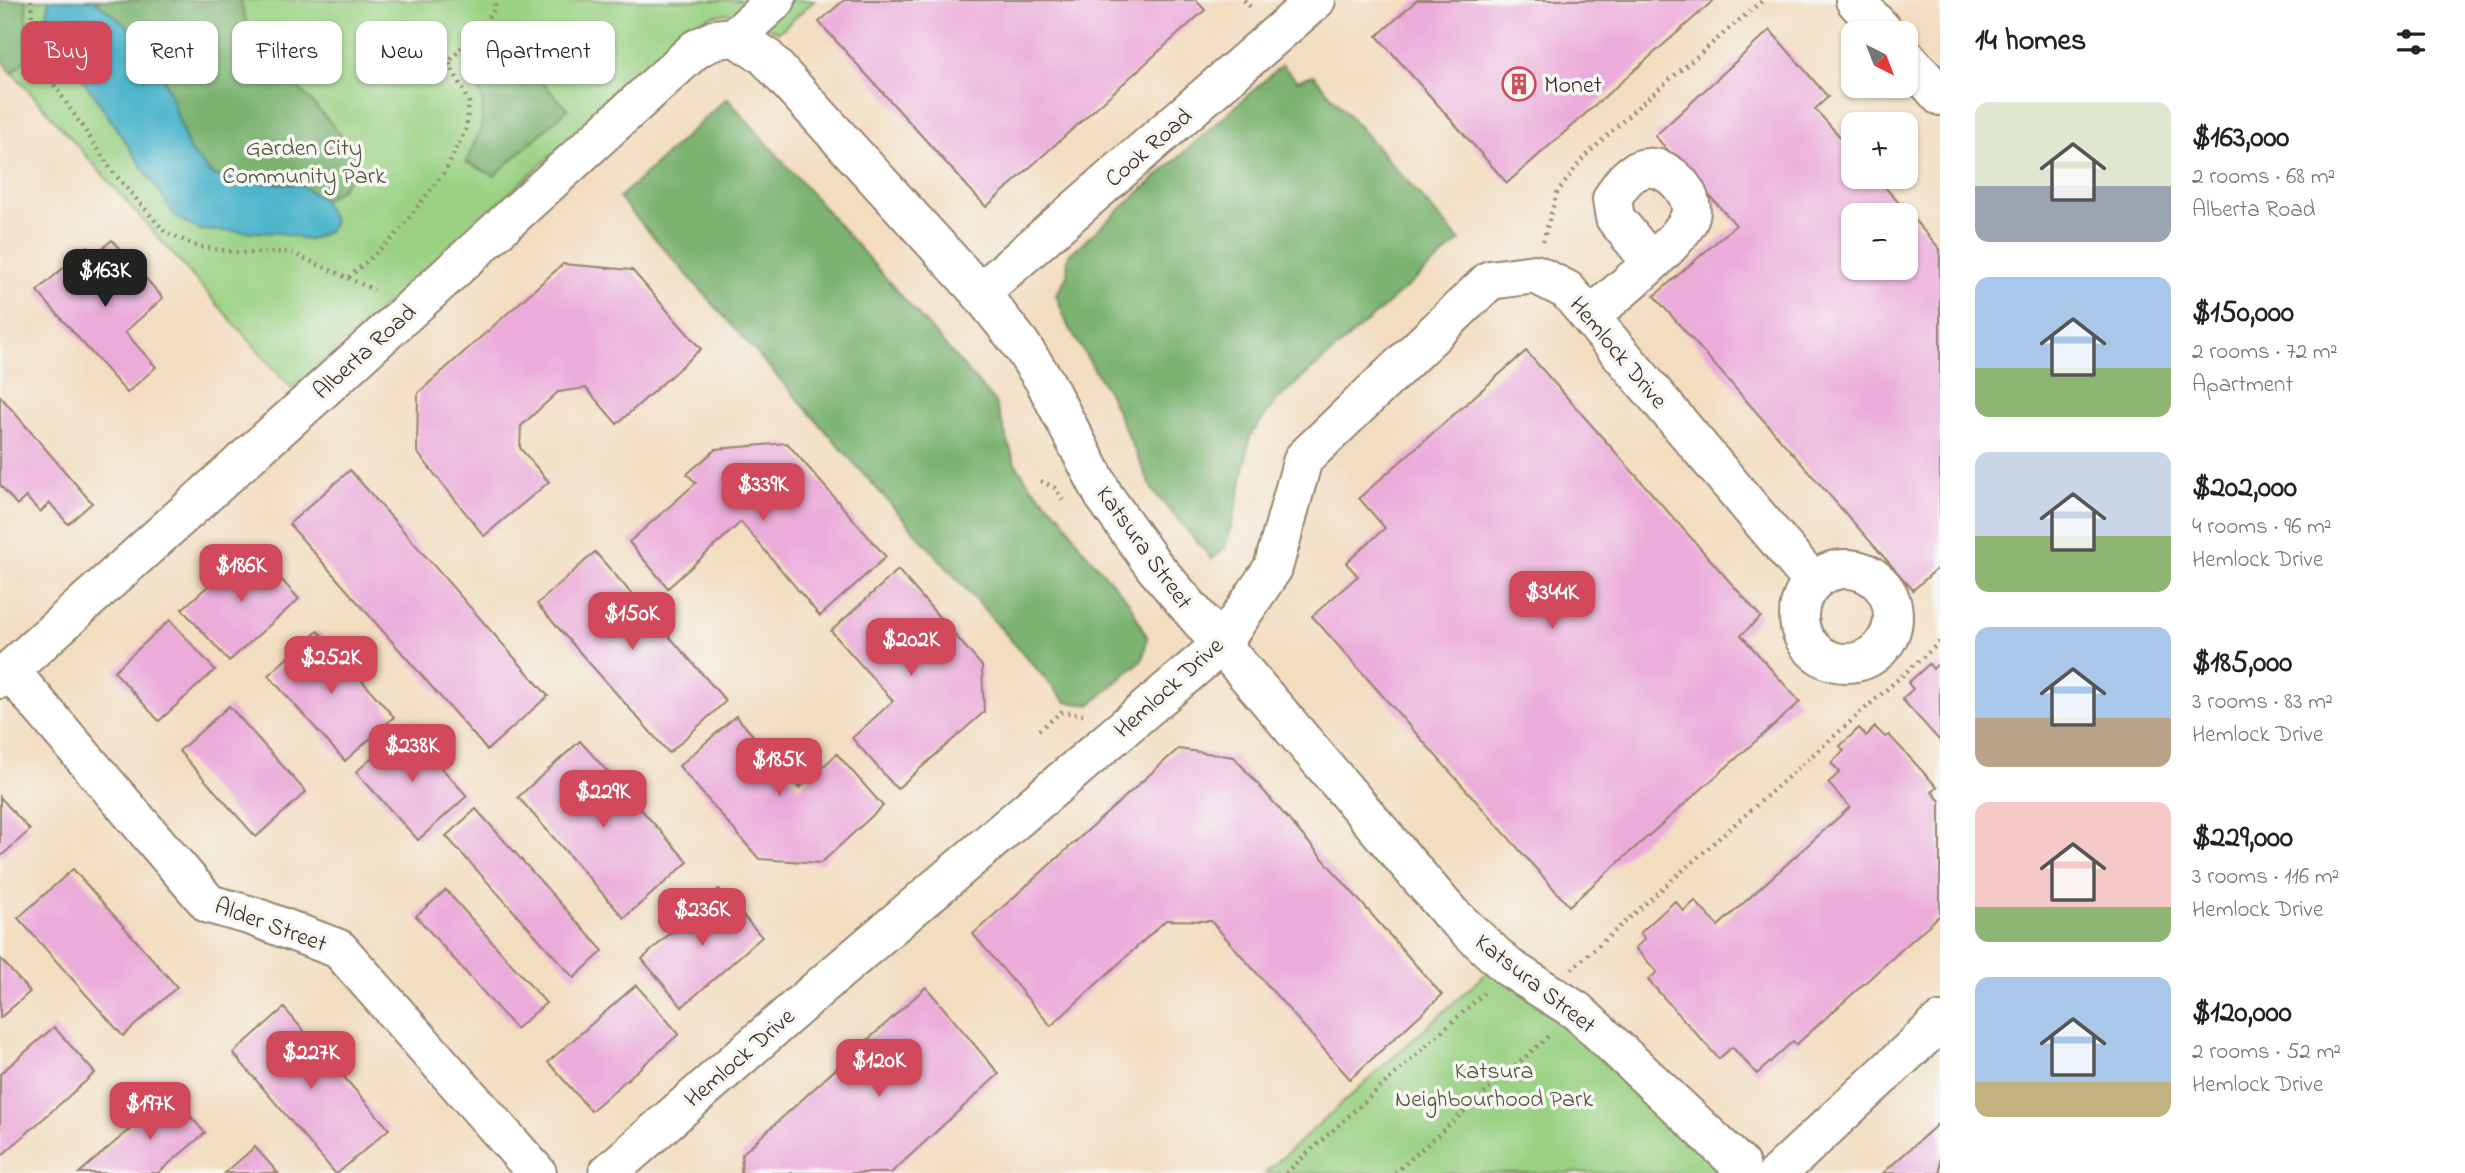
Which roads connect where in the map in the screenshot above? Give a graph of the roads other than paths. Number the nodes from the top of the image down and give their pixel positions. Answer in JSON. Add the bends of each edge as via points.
{"nodes":[{"id":1,"x":776,"y":0,"type":"edge"},
{"id":2,"x":1316,"y":0,"type":"edge"},
{"id":3,"x":1855,"y":0,"type":"edge"},
{"id":4,"x":1874,"y":21,"type":"edge"},
{"id":5,"x":735,"y":37,"type":"junction"},
{"id":6,"x":1918,"y":71,"type":"edge"},
{"id":7,"x":1940,"y":96,"type":"edge"},
{"id":8,"x":1651,"y":262,"type":"dead end"},
{"id":9,"x":980,"y":293,"type":"junction"},
{"id":10,"x":1590,"y":317,"type":"junction"},
{"id":11,"x":1813,"y":582,"type":"dead end"},
{"id":12,"x":1221,"y":645,"type":"junction"},
{"id":13,"x":5,"y":675,"type":"edge"},
{"id":14,"x":1940,"y":1022,"type":"edge"},
{"id":15,"x":537,"y":1173,"type":"edge"},
{"id":16,"x":608,"y":1173,"type":"edge"},
{"id":17,"x":1742,"y":1173,"type":"edge"},
{"id":18,"x":1778,"y":1173,"type":"edge"}],
"edges":[{"from":1,"to":5,"type":"street"},
{"from":2,"to":9,"type":"street","name":"Cook Road"},
{"from":3,"to":4,"type":"street"},
{"from":5,"to":9,"type":"street","name":"Katsura Street","via":[[765,56]]},
{"from":5,"to":13,"type":"street","name":"Alberta Road","via":[[716,39],[696,49]]},
{"from":6,"to":7,"type":"street"},
{"from":8,"to":10,"type":"street"},
{"from":9,"to":12,"type":"street","name":"Katsura Street","via":[[1044,380],[1104,496],[1154,566]]},
{"from":10,"to":11,"type":"street","name":"Hemlock Drive"},
{"from":10,"to":12,"type":"street","name":"Hemlock Drive","via":[[1567,290],[1535,274],[1490,280],[1303,459],[1273,568]]},
{"from":12,"to":16,"type":"street","name":"Hemlock Drive"},
{"from":12,"to":17,"type":"street","name":"Katsura Street","via":[[1450,913],[1508,967],[1577,1011],[1740,1165]]},
{"from":13,"to":15,"type":"street","name":"Alder Street","via":[[209,904],[339,949]]},
{"from":14,"to":18,"type":"street"}]}
